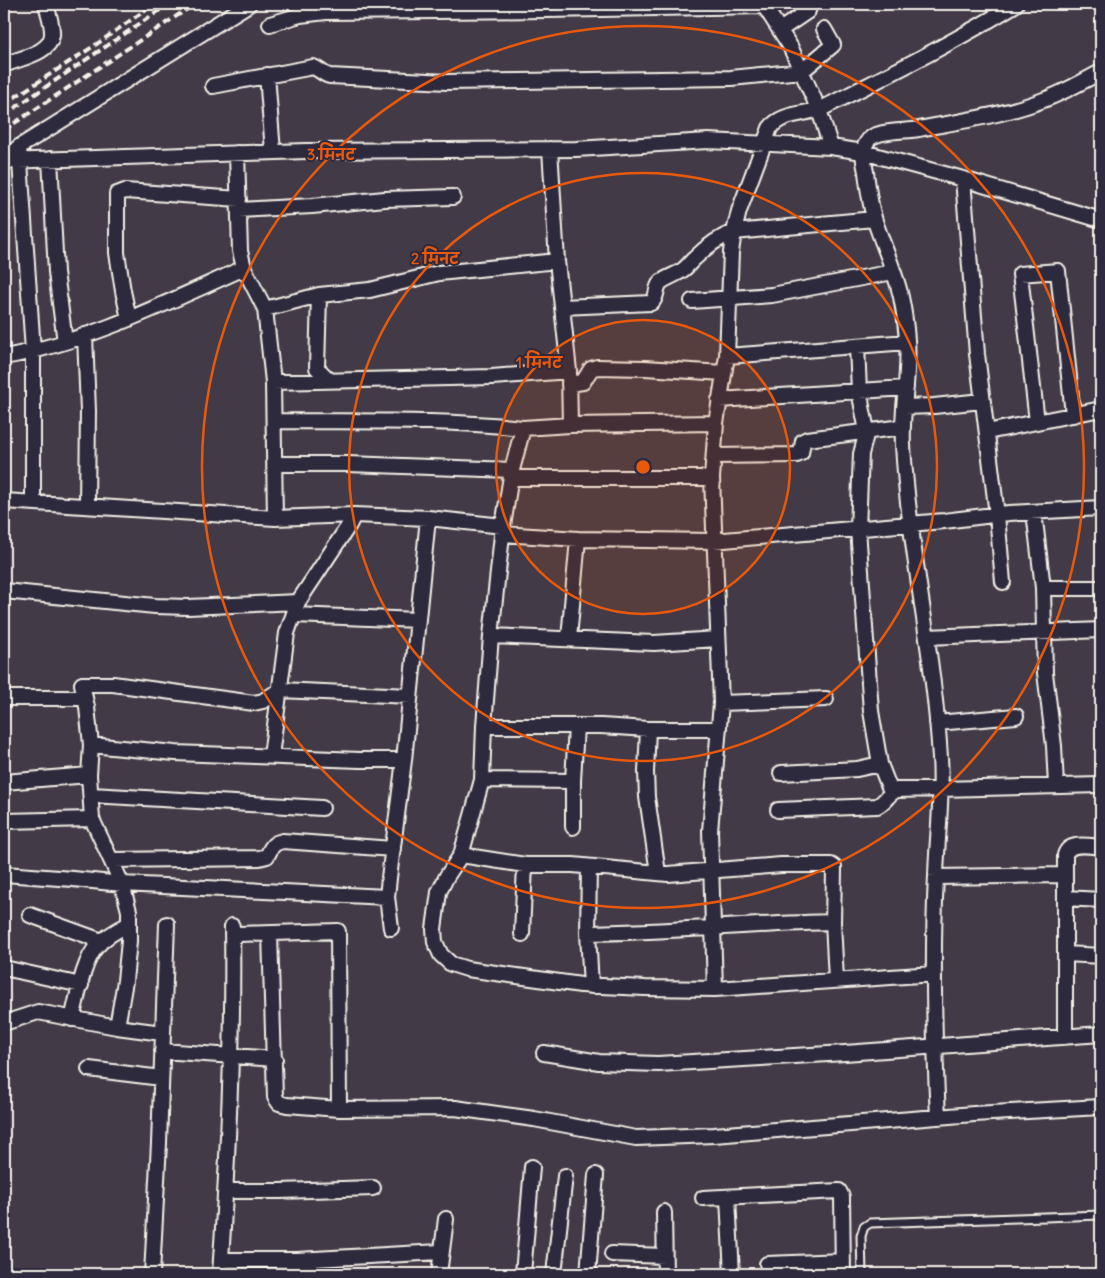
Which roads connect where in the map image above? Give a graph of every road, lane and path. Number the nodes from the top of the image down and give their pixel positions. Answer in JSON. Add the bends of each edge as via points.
{"nodes":[{"id":1,"x":46,"y":4,"type":"edge"},
{"id":2,"x":249,"y":4,"type":"edge"},
{"id":3,"x":1016,"y":4,"type":"edge"},
{"id":4,"x":764,"y":5,"type":"edge"},
{"id":5,"x":808,"y":10,"type":"dead end"},
{"id":6,"x":270,"y":24,"type":"dead end"},
{"id":7,"x":780,"y":30,"type":"junction"},
{"id":8,"x":824,"y":30,"type":"dead end"},
{"id":9,"x":4,"y":65,"type":"edge"},
{"id":10,"x":802,"y":71,"type":"junction"},
{"id":11,"x":1101,"y":72,"type":"edge"},
{"id":12,"x":267,"y":75,"type":"junction"},
{"id":13,"x":213,"y":86,"type":"dead end"},
{"id":14,"x":819,"y":110,"type":"junction"},
{"id":15,"x":764,"y":144,"type":"junction"},
{"id":16,"x":831,"y":147,"type":"junction"},
{"id":17,"x":550,"y":149,"type":"junction"},
{"id":18,"x":273,"y":152,"type":"junction"},
{"id":19,"x":863,"y":152,"type":"junction"},
{"id":20,"x":20,"y":153,"type":"junction"},
{"id":21,"x":237,"y":153,"type":"junction"},
{"id":22,"x":50,"y":159,"type":"junction"},
{"id":23,"x":4,"y":161,"type":"edge"},
{"id":24,"x":963,"y":179,"type":"junction"},
{"id":25,"x":452,"y":197,"type":"dead end"},
{"id":26,"x":239,"y":205,"type":"junction"},
{"id":27,"x":874,"y":219,"type":"junction"},
{"id":28,"x":1101,"y":220,"type":"edge"},
{"id":29,"x":734,"y":232,"type":"junction"},
{"id":30,"x":557,"y":261,"type":"junction"},
{"id":31,"x":244,"y":268,"type":"junction"},
{"id":32,"x":894,"y":272,"type":"junction"},
{"id":33,"x":320,"y":295,"type":"junction"},
{"id":34,"x":729,"y":298,"type":"junction"},
{"id":35,"x":692,"y":301,"type":"dead end"},
{"id":36,"x":562,"y":307,"type":"junction"},
{"id":37,"x":264,"y":310,"type":"junction"},
{"id":38,"x":129,"y":319,"type":"junction"},
{"id":39,"x":85,"y":335,"type":"junction"},
{"id":40,"x":65,"y":342,"type":"junction"},
{"id":41,"x":907,"y":342,"type":"junction"},
{"id":42,"x":857,"y":346,"type":"junction"},
{"id":43,"x":33,"y":352,"type":"junction"},
{"id":44,"x":727,"y":356,"type":"junction"},
{"id":45,"x":4,"y":358,"type":"edge"},
{"id":46,"x":723,"y":374,"type":"junction"},
{"id":47,"x":569,"y":377,"type":"junction"},
{"id":48,"x":329,"y":380,"type":"junction"},
{"id":49,"x":272,"y":382,"type":"junction"},
{"id":50,"x":906,"y":388,"type":"junction"},
{"id":51,"x":858,"y":391,"type":"junction"},
{"id":52,"x":719,"y":400,"type":"junction"},
{"id":53,"x":982,"y":401,"type":"junction"},
{"id":54,"x":904,"y":407,"type":"junction"},
{"id":55,"x":1101,"y":409,"type":"edge"},
{"id":56,"x":1073,"y":415,"type":"junction"},
{"id":57,"x":274,"y":422,"type":"junction"},
{"id":58,"x":1037,"y":422,"type":"junction"},
{"id":59,"x":716,"y":423,"type":"junction"},
{"id":60,"x":570,"y":424,"type":"junction"},
{"id":61,"x":902,"y":427,"type":"junction"},
{"id":62,"x":522,"y":428,"type":"junction"},
{"id":63,"x":866,"y":430,"type":"junction"},
{"id":64,"x":987,"y":432,"type":"junction"},
{"id":65,"x":714,"y":456,"type":"junction"},
{"id":66,"x":275,"y":464,"type":"junction"},
{"id":67,"x":511,"y":474,"type":"junction"},
{"id":68,"x":712,"y":478,"type":"junction"},
{"id":69,"x":4,"y":501,"type":"edge"},
{"id":70,"x":33,"y":503,"type":"junction"},
{"id":71,"x":87,"y":506,"type":"junction"},
{"id":72,"x":1101,"y":508,"type":"edge"},
{"id":73,"x":1034,"y":512,"type":"junction"},
{"id":74,"x":997,"y":514,"type":"junction"},
{"id":75,"x":1101,"y":514,"type":"edge"},
{"id":76,"x":354,"y":515,"type":"junction"},
{"id":77,"x":275,"y":518,"type":"junction"},
{"id":78,"x":428,"y":518,"type":"junction"},
{"id":79,"x":911,"y":524,"type":"junction"},
{"id":80,"x":858,"y":529,"type":"junction"},
{"id":81,"x":502,"y":530,"type":"junction"},
{"id":82,"x":578,"y":539,"type":"junction"},
{"id":83,"x":713,"y":540,"type":"junction"},
{"id":84,"x":1003,"y":582,"type":"dead end"},
{"id":85,"x":1043,"y":588,"type":"junction"},
{"id":86,"x":1101,"y":588,"type":"edge"},
{"id":87,"x":4,"y":591,"type":"edge"},
{"id":88,"x":296,"y":609,"type":"junction"},
{"id":89,"x":418,"y":620,"type":"junction"},
{"id":90,"x":1101,"y":630,"type":"edge"},
{"id":91,"x":1044,"y":632,"type":"junction"},
{"id":92,"x":491,"y":636,"type":"junction"},
{"id":93,"x":926,"y":637,"type":"junction"},
{"id":94,"x":569,"y":638,"type":"junction"},
{"id":95,"x":718,"y":639,"type":"junction"},
{"id":96,"x":280,"y":690,"type":"junction"},
{"id":97,"x":410,"y":696,"type":"junction"},
{"id":98,"x":4,"y":698,"type":"edge"},
{"id":99,"x":85,"y":698,"type":"junction"},
{"id":100,"x":826,"y":699,"type":"dead end"},
{"id":101,"x":721,"y":703,"type":"junction"},
{"id":102,"x":1016,"y":716,"type":"dead end"},
{"id":103,"x":937,"y":723,"type":"junction"},
{"id":104,"x":484,"y":726,"type":"junction"},
{"id":105,"x":576,"y":726,"type":"junction"},
{"id":106,"x":648,"y":729,"type":"junction"},
{"id":107,"x":719,"y":729,"type":"junction"},
{"id":108,"x":91,"y":745,"type":"junction"},
{"id":109,"x":270,"y":756,"type":"junction"},
{"id":110,"x":404,"y":760,"type":"junction"},
{"id":111,"x":880,"y":764,"type":"junction"},
{"id":112,"x":781,"y":773,"type":"dead end"},
{"id":113,"x":89,"y":775,"type":"junction"},
{"id":114,"x":482,"y":780,"type":"junction"},
{"id":115,"x":573,"y":781,"type":"junction"},
{"id":116,"x":4,"y":782,"type":"edge"},
{"id":117,"x":1101,"y":784,"type":"edge"},
{"id":118,"x":1056,"y":786,"type":"junction"},
{"id":119,"x":941,"y":788,"type":"junction"},
{"id":120,"x":891,"y":792,"type":"junction"},
{"id":121,"x":91,"y":796,"type":"junction"},
{"id":122,"x":322,"y":808,"type":"dead end"},
{"id":123,"x":778,"y":810,"type":"dead end"},
{"id":124,"x":92,"y":818,"type":"junction"},
{"id":125,"x":4,"y":821,"type":"edge"},
{"id":126,"x":573,"y":827,"type":"dead end"},
{"id":127,"x":1101,"y":847,"type":"edge"},
{"id":128,"x":393,"y":849,"type":"junction"},
{"id":129,"x":461,"y":855,"type":"junction"},
{"id":130,"x":112,"y":860,"type":"junction"},
{"id":131,"x":525,"y":865,"type":"junction"},
{"id":132,"x":589,"y":867,"type":"junction"},
{"id":133,"x":712,"y":871,"type":"junction"},
{"id":134,"x":658,"y":873,"type":"junction"},
{"id":135,"x":4,"y":874,"type":"edge"},
{"id":136,"x":1065,"y":875,"type":"junction"},
{"id":137,"x":936,"y":877,"type":"junction"},
{"id":138,"x":122,"y":884,"type":"junction"},
{"id":139,"x":387,"y":897,"type":"junction"},
{"id":140,"x":1065,"y":898,"type":"junction"},
{"id":141,"x":1101,"y":900,"type":"edge"},
{"id":142,"x":30,"y":915,"type":"dead end"},
{"id":143,"x":833,"y":922,"type":"junction"},
{"id":144,"x":129,"y":924,"type":"junction"},
{"id":145,"x":167,"y":924,"type":"dead end"},
{"id":146,"x":714,"y":927,"type":"junction"},
{"id":147,"x":391,"y":928,"type":"dead end"},
{"id":148,"x":588,"y":933,"type":"junction"},
{"id":149,"x":270,"y":934,"type":"junction"},
{"id":150,"x":522,"y":934,"type":"dead end"},
{"id":151,"x":102,"y":941,"type":"junction"},
{"id":152,"x":1066,"y":954,"type":"junction"},
{"id":153,"x":1101,"y":956,"type":"edge"},
{"id":154,"x":4,"y":968,"type":"edge"},
{"id":155,"x":934,"y":974,"type":"junction"},
{"id":156,"x":836,"y":980,"type":"junction"},
{"id":157,"x":81,"y":985,"type":"junction"},
{"id":158,"x":591,"y":986,"type":"junction"},
{"id":159,"x":715,"y":989,"type":"junction"},
{"id":160,"x":72,"y":1020,"type":"junction"},
{"id":161,"x":4,"y":1023,"type":"edge"},
{"id":162,"x":117,"y":1027,"type":"junction"},
{"id":163,"x":162,"y":1033,"type":"junction"},
{"id":164,"x":1101,"y":1034,"type":"edge"},
{"id":165,"x":1066,"y":1037,"type":"junction"},
{"id":166,"x":934,"y":1046,"type":"junction"},
{"id":167,"x":162,"y":1051,"type":"junction"},
{"id":168,"x":544,"y":1053,"type":"dead end"},
{"id":169,"x":231,"y":1057,"type":"junction"},
{"id":170,"x":275,"y":1059,"type":"junction"},
{"id":171,"x":90,"y":1069,"type":"dead end"},
{"id":172,"x":161,"y":1078,"type":"junction"},
{"id":173,"x":1101,"y":1107,"type":"edge"},
{"id":174,"x":339,"y":1109,"type":"junction"},
{"id":175,"x":938,"y":1117,"type":"junction"},
{"id":176,"x":532,"y":1167,"type":"dead end"},
{"id":177,"x":596,"y":1175,"type":"dead end"},
{"id":178,"x":565,"y":1176,"type":"dead end"},
{"id":179,"x":373,"y":1188,"type":"dead end"},
{"id":180,"x":226,"y":1191,"type":"junction"},
{"id":181,"x":703,"y":1198,"type":"dead end"},
{"id":182,"x":728,"y":1198,"type":"junction"},
{"id":183,"x":664,"y":1212,"type":"dead end"},
{"id":184,"x":1101,"y":1215,"type":"edge"},
{"id":185,"x":446,"y":1219,"type":"dead end"},
{"id":186,"x":440,"y":1252,"type":"junction"},
{"id":187,"x":612,"y":1254,"type":"dead end"},
{"id":188,"x":664,"y":1256,"type":"junction"},
{"id":189,"x":221,"y":1260,"type":"junction"},
{"id":190,"x":767,"y":1264,"type":"dead end"},
{"id":191,"x":843,"y":1268,"type":"edge"},
{"id":192,"x":152,"y":1274,"type":"edge"},
{"id":193,"x":220,"y":1274,"type":"edge"},
{"id":194,"x":439,"y":1274,"type":"edge"},
{"id":195,"x":523,"y":1274,"type":"edge"},
{"id":196,"x":554,"y":1274,"type":"edge"},
{"id":197,"x":588,"y":1274,"type":"edge"},
{"id":198,"x":665,"y":1274,"type":"edge"},
{"id":199,"x":732,"y":1274,"type":"edge"},
{"id":200,"x":862,"y":1274,"type":"edge"}],
"edges":[{"from":1,"to":9,"type":"street","via":[[52,33],[50,42],[40,50]]},
{"from":2,"to":20,"type":"street"},
{"from":3,"to":14,"type":"street"},
{"from":4,"to":6,"type":"street","via":[[326,12],[300,15]]},
{"from":4,"to":7,"type":"street"},
{"from":5,"to":7,"type":"street"},
{"from":7,"to":10,"type":"street"},
{"from":8,"to":10,"type":"street","via":[[833,46]]},
{"from":10,"to":12,"type":"street","via":[[732,78],[447,82],[330,76],[313,67]]},
{"from":10,"to":14,"type":"street"},
{"from":11,"to":19,"type":"street","via":[[1046,99],[1014,109],[914,130],[876,134],[867,141]]},
{"from":12,"to":13,"type":"street"},
{"from":12,"to":18,"type":"street"},
{"from":14,"to":15,"type":"street","via":[[775,121]]},
{"from":14,"to":16,"type":"street"},
{"from":15,"to":16,"type":"street"},
{"from":15,"to":17,"type":"street","via":[[708,141]]},
{"from":15,"to":29,"type":"street"},
{"from":16,"to":19,"type":"street"},
{"from":17,"to":18,"type":"street"},
{"from":17,"to":30,"type":"street"},
{"from":18,"to":21,"type":"street"},
{"from":19,"to":24,"type":"street"},
{"from":19,"to":27,"type":"street"},
{"from":20,"to":22,"type":"street"},
{"from":20,"to":23,"type":"street"},
{"from":20,"to":43,"type":"street"},
{"from":21,"to":22,"type":"street"},
{"from":21,"to":26,"type":"street"},
{"from":22,"to":40,"type":"street","via":[[56,272]]},
{"from":24,"to":28,"type":"street"},
{"from":24,"to":53,"type":"street"},
{"from":25,"to":26,"type":"street","via":[[312,206]]},
{"from":26,"to":31,"type":"street","via":[[240,251]]},
{"from":26,"to":38,"type":"street","via":[[125,191],[117,194],[117,253]]},
{"from":27,"to":29,"type":"street"},
{"from":27,"to":32,"type":"street"},
{"from":29,"to":34,"type":"street"},
{"from":29,"to":36,"type":"street","via":[[709,246],[685,269],[659,284],[655,300],[651,303]]},
{"from":30,"to":33,"type":"street","via":[[439,273],[370,290]]},
{"from":30,"to":36,"type":"street"},
{"from":31,"to":37,"type":"street"},
{"from":31,"to":38,"type":"street"},
{"from":32,"to":34,"type":"street","via":[[772,295]]},
{"from":32,"to":41,"type":"street"},
{"from":33,"to":37,"type":"street"},
{"from":33,"to":48,"type":"street","via":[[318,368]]},
{"from":34,"to":35,"type":"street"},
{"from":34,"to":44,"type":"street"},
{"from":36,"to":47,"type":"street"},
{"from":37,"to":49,"type":"street"},
{"from":38,"to":39,"type":"street"},
{"from":39,"to":40,"type":"street"},
{"from":39,"to":71,"type":"street"},
{"from":40,"to":43,"type":"street"},
{"from":41,"to":42,"type":"street"},
{"from":41,"to":50,"type":"street"},
{"from":42,"to":44,"type":"street"},
{"from":42,"to":51,"type":"street"},
{"from":43,"to":45,"type":"street"},
{"from":43,"to":70,"type":"street"},
{"from":44,"to":46,"type":"street"},
{"from":46,"to":47,"type":"street","via":[[597,367],[591,369],[583,382]]},
{"from":46,"to":52,"type":"street"},
{"from":47,"to":48,"type":"street"},
{"from":47,"to":60,"type":"street"},
{"from":48,"to":49,"type":"street"},
{"from":49,"to":57,"type":"street"},
{"from":50,"to":51,"type":"street"},
{"from":50,"to":54,"type":"street"},
{"from":51,"to":52,"type":"street"},
{"from":51,"to":63,"type":"street"},
{"from":52,"to":59,"type":"street"},
{"from":53,"to":54,"type":"street"},
{"from":53,"to":64,"type":"street"},
{"from":54,"to":61,"type":"street"},
{"from":55,"to":56,"type":"street"},
{"from":56,"to":58,"type":"street"},
{"from":56,"to":58,"type":"street","via":[[1058,270],[1020,274]]},
{"from":57,"to":62,"type":"street","via":[[412,422]]},
{"from":57,"to":66,"type":"street"},
{"from":58,"to":64,"type":"street"},
{"from":59,"to":60,"type":"street"},
{"from":59,"to":65,"type":"street"},
{"from":60,"to":62,"type":"street"},
{"from":61,"to":63,"type":"street"},
{"from":61,"to":79,"type":"street"},
{"from":62,"to":67,"type":"street"},
{"from":63,"to":65,"type":"street","via":[[807,439],[797,455]]},
{"from":63,"to":80,"type":"street","via":[[861,454]]},
{"from":64,"to":74,"type":"street"},
{"from":65,"to":68,"type":"street"},
{"from":66,"to":67,"type":"street","via":[[348,464]]},
{"from":66,"to":77,"type":"street"},
{"from":67,"to":68,"type":"street"},
{"from":67,"to":81,"type":"street"},
{"from":68,"to":83,"type":"street"},
{"from":69,"to":70,"type":"street"},
{"from":70,"to":71,"type":"street"},
{"from":71,"to":77,"type":"street"},
{"from":72,"to":73,"type":"street"},
{"from":72,"to":75,"type":"street"},
{"from":73,"to":74,"type":"street"},
{"from":73,"to":85,"type":"street"},
{"from":74,"to":79,"type":"street"},
{"from":74,"to":84,"type":"street"},
{"from":76,"to":77,"type":"street"},
{"from":76,"to":78,"type":"street"},
{"from":76,"to":88,"type":"street"},
{"from":78,"to":81,"type":"street"},
{"from":78,"to":89,"type":"street"},
{"from":79,"to":80,"type":"street"},
{"from":79,"to":93,"type":"street"},
{"from":80,"to":83,"type":"street"},
{"from":80,"to":111,"type":"street","via":[[871,711]]},
{"from":81,"to":82,"type":"street"},
{"from":81,"to":92,"type":"street"},
{"from":82,"to":83,"type":"street"},
{"from":82,"to":94,"type":"street"},
{"from":83,"to":95,"type":"street"},
{"from":85,"to":86,"type":"street"},
{"from":85,"to":91,"type":"street"},
{"from":87,"to":88,"type":"street","via":[[155,606]]},
{"from":88,"to":89,"type":"street"},
{"from":88,"to":96,"type":"street","via":[[287,633]]},
{"from":89,"to":97,"type":"street"},
{"from":90,"to":91,"type":"street"},
{"from":91,"to":93,"type":"street"},
{"from":91,"to":118,"type":"street"},
{"from":92,"to":94,"type":"street"},
{"from":92,"to":104,"type":"street"},
{"from":93,"to":103,"type":"street"},
{"from":94,"to":95,"type":"street","via":[[654,643]]},
{"from":95,"to":101,"type":"street"},
{"from":96,"to":97,"type":"street"},
{"from":96,"to":99,"type":"street","via":[[254,703],[113,684],[82,684]]},
{"from":96,"to":109,"type":"street"},
{"from":97,"to":110,"type":"street"},
{"from":98,"to":99,"type":"street"},
{"from":99,"to":108,"type":"street"},
{"from":100,"to":101,"type":"street"},
{"from":101,"to":107,"type":"street"},
{"from":102,"to":103,"type":"street"},
{"from":103,"to":119,"type":"street"},
{"from":104,"to":105,"type":"street"},
{"from":104,"to":114,"type":"street"},
{"from":105,"to":106,"type":"street"},
{"from":105,"to":115,"type":"street"},
{"from":106,"to":107,"type":"street"},
{"from":106,"to":134,"type":"street","via":[[647,796]]},
{"from":107,"to":133,"type":"street","via":[[710,831]]},
{"from":108,"to":109,"type":"street","via":[[175,753]]},
{"from":108,"to":113,"type":"street"},
{"from":109,"to":110,"type":"street"},
{"from":110,"to":128,"type":"street"},
{"from":111,"to":112,"type":"street","via":[[857,769]]},
{"from":111,"to":120,"type":"street"},
{"from":113,"to":116,"type":"street"},
{"from":113,"to":121,"type":"street"},
{"from":114,"to":115,"type":"street"},
{"from":114,"to":129,"type":"street"},
{"from":115,"to":126,"type":"street"},
{"from":117,"to":118,"type":"street"},
{"from":118,"to":119,"type":"street"},
{"from":119,"to":120,"type":"street"},
{"from":119,"to":137,"type":"street"},
{"from":120,"to":123,"type":"street","via":[[877,806]]},
{"from":121,"to":122,"type":"street"},
{"from":121,"to":124,"type":"street"},
{"from":124,"to":125,"type":"street"},
{"from":124,"to":130,"type":"street"},
{"from":127,"to":136,"type":"street","via":[[1070,847],[1065,855]]},
{"from":128,"to":130,"type":"street","via":[[283,841],[276,842],[266,856],[259,858]]},
{"from":128,"to":139,"type":"street"},
{"from":129,"to":131,"type":"street"},
{"from":129,"to":158,"type":"street","via":[[439,892],[434,929],[441,955],[452,964],[467,969]]},
{"from":130,"to":138,"type":"street"},
{"from":131,"to":132,"type":"street"},
{"from":131,"to":150,"type":"street"},
{"from":132,"to":134,"type":"street"},
{"from":132,"to":148,"type":"street"},
{"from":133,"to":134,"type":"street"},
{"from":133,"to":143,"type":"street","via":[[781,865],[831,865],[834,867]]},
{"from":133,"to":146,"type":"street"},
{"from":135,"to":138,"type":"street"},
{"from":136,"to":137,"type":"street"},
{"from":136,"to":140,"type":"street"},
{"from":137,"to":155,"type":"street"},
{"from":138,"to":139,"type":"street"},
{"from":138,"to":144,"type":"street"},
{"from":139,"to":147,"type":"street"},
{"from":140,"to":141,"type":"street"},
{"from":140,"to":152,"type":"street"},
{"from":142,"to":151,"type":"street"},
{"from":143,"to":146,"type":"street"},
{"from":143,"to":156,"type":"street"},
{"from":144,"to":151,"type":"street"},
{"from":144,"to":162,"type":"street","via":[[125,981]]},
{"from":145,"to":163,"type":"street"},
{"from":146,"to":148,"type":"street"},
{"from":146,"to":159,"type":"street"},
{"from":148,"to":158,"type":"street"},
{"from":149,"to":169,"type":"street","via":[[232,932],[234,1002]]},
{"from":149,"to":170,"type":"street"},
{"from":149,"to":174,"type":"street","via":[[338,932]]},
{"from":151,"to":157,"type":"street","via":[[87,962]]},
{"from":152,"to":153,"type":"street"},
{"from":152,"to":165,"type":"street"},
{"from":154,"to":157,"type":"street"},
{"from":155,"to":156,"type":"street"},
{"from":155,"to":166,"type":"street"},
{"from":156,"to":159,"type":"street"},
{"from":157,"to":160,"type":"street"},
{"from":158,"to":159,"type":"street"},
{"from":160,"to":161,"type":"street","via":[[38,1012]]},
{"from":160,"to":162,"type":"street"},
{"from":162,"to":163,"type":"street"},
{"from":163,"to":167,"type":"street"},
{"from":164,"to":165,"type":"street"},
{"from":165,"to":166,"type":"street"},
{"from":166,"to":168,"type":"street","via":[[658,1064],[599,1062]]},
{"from":166,"to":175,"type":"street"},
{"from":167,"to":169,"type":"street"},
{"from":167,"to":172,"type":"street"},
{"from":169,"to":170,"type":"street"},
{"from":169,"to":180,"type":"street"},
{"from":170,"to":174,"type":"street","via":[[275,1097],[279,1103]]},
{"from":171,"to":172,"type":"street"},
{"from":172,"to":192,"type":"street"},
{"from":173,"to":175,"type":"street"},
{"from":174,"to":175,"type":"street","via":[[455,1108],[636,1138]]},
{"from":176,"to":195,"type":"street"},
{"from":177,"to":197,"type":"street"},
{"from":178,"to":196,"type":"street"},
{"from":179,"to":180,"type":"street"},
{"from":180,"to":189,"type":"street"},
{"from":181,"to":182,"type":"street"},
{"from":182,"to":191,"type":"street","via":[[839,1191],[842,1198]]},
{"from":182,"to":199,"type":"street"},
{"from":183,"to":188,"type":"street"},
{"from":184,"to":200,"type":"lane","via":[[870,1223],[864,1227],[861,1236]]},
{"from":185,"to":186,"type":"street"},
{"from":186,"to":189,"type":"street","via":[[297,1260]]},
{"from":186,"to":194,"type":"street"},
{"from":187,"to":188,"type":"street"},
{"from":188,"to":198,"type":"street"},
{"from":189,"to":193,"type":"street"},
{"from":190,"to":191,"type":"street"}]}
